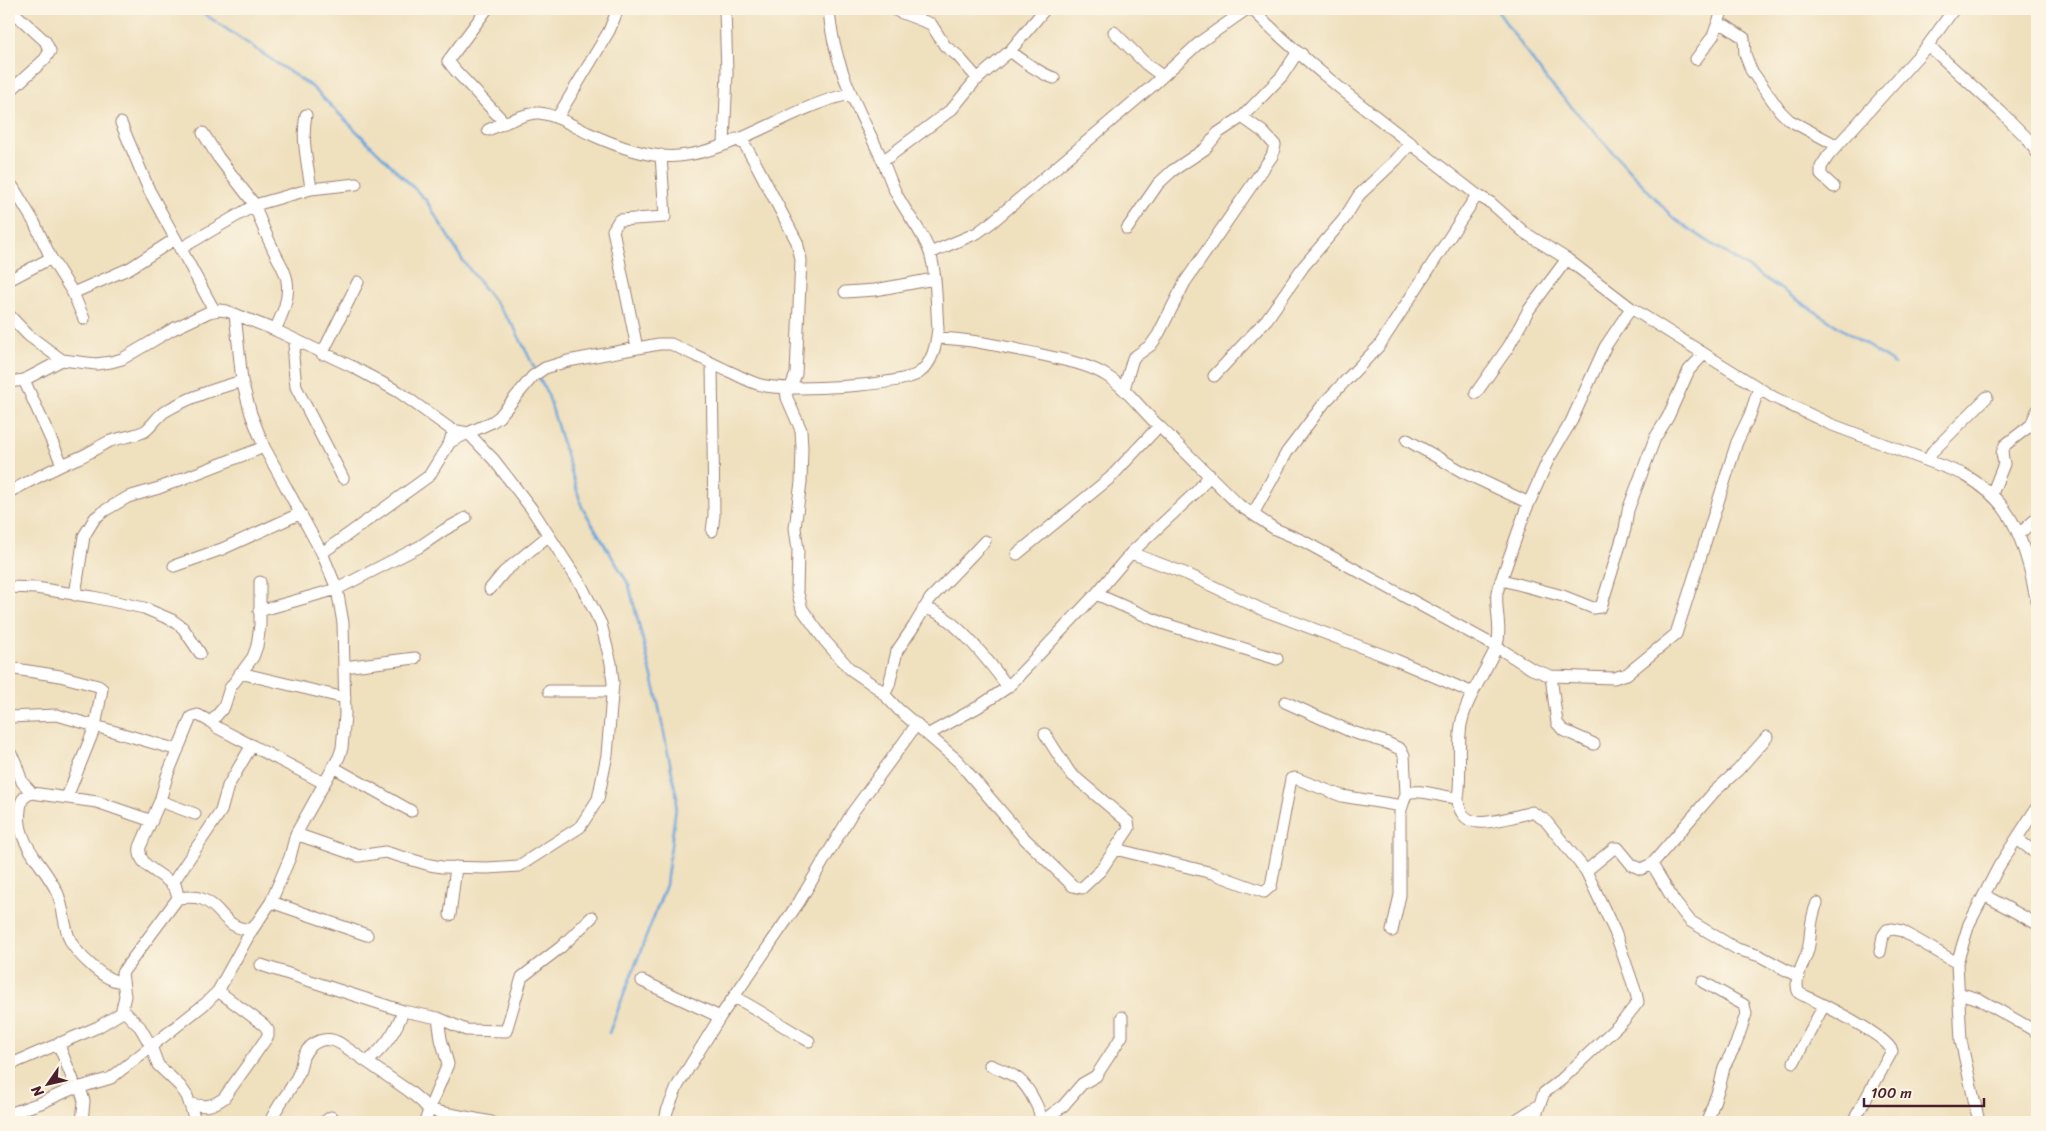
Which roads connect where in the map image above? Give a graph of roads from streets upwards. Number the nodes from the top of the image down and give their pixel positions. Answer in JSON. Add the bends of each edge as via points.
{"nodes":[{"id":1,"x":10,"y":9,"type":"edge"},
{"id":2,"x":487,"y":9,"type":"edge"},
{"id":3,"x":618,"y":9,"type":"edge"},
{"id":4,"x":725,"y":9,"type":"edge"},
{"id":5,"x":829,"y":9,"type":"edge"},
{"id":6,"x":892,"y":9,"type":"edge"},
{"id":7,"x":1045,"y":9,"type":"edge"},
{"id":8,"x":1246,"y":9,"type":"edge"},
{"id":9,"x":1252,"y":9,"type":"edge"},
{"id":10,"x":1723,"y":9,"type":"edge"},
{"id":11,"x":1954,"y":9,"type":"edge"},
{"id":12,"x":1718,"y":25,"type":"junction"},
{"id":13,"x":1114,"y":32,"type":"dead end"},
{"id":14,"x":1928,"y":45,"type":"junction"},
{"id":15,"x":1010,"y":51,"type":"junction"},
{"id":16,"x":1302,"y":54,"type":"junction"},
{"id":17,"x":1696,"y":59,"type":"dead end"},
{"id":18,"x":1162,"y":76,"type":"junction"},
{"id":19,"x":1054,"y":78,"type":"dead end"},
{"id":20,"x":978,"y":79,"type":"junction"},
{"id":21,"x":9,"y":92,"type":"edge"},
{"id":22,"x":850,"y":94,"type":"junction"},
{"id":23,"x":306,"y":115,"type":"dead end"},
{"id":24,"x":1242,"y":117,"type":"junction"},
{"id":25,"x":557,"y":118,"type":"junction"},
{"id":26,"x":120,"y":123,"type":"dead end"},
{"id":27,"x":505,"y":123,"type":"junction"},
{"id":28,"x":488,"y":130,"type":"dead end"},
{"id":29,"x":203,"y":133,"type":"dead end"},
{"id":30,"x":736,"y":139,"type":"junction"},
{"id":31,"x":1411,"y":143,"type":"junction"},
{"id":32,"x":724,"y":144,"type":"junction"},
{"id":33,"x":1836,"y":145,"type":"junction"},
{"id":34,"x":2037,"y":153,"type":"edge"},
{"id":35,"x":661,"y":155,"type":"junction"},
{"id":36,"x":882,"y":161,"type":"junction"},
{"id":37,"x":356,"y":184,"type":"dead end"},
{"id":38,"x":13,"y":187,"type":"dead end"},
{"id":39,"x":1834,"y":187,"type":"dead end"},
{"id":40,"x":311,"y":189,"type":"junction"},
{"id":41,"x":1477,"y":195,"type":"junction"},
{"id":42,"x":255,"y":205,"type":"junction"},
{"id":43,"x":1127,"y":229,"type":"dead end"},
{"id":44,"x":178,"y":244,"type":"junction"},
{"id":45,"x":930,"y":253,"type":"junction"},
{"id":46,"x":51,"y":258,"type":"junction"},
{"id":47,"x":1567,"y":259,"type":"junction"},
{"id":48,"x":934,"y":278,"type":"junction"},
{"id":49,"x":9,"y":280,"type":"edge"},
{"id":50,"x":358,"y":282,"type":"dead end"},
{"id":51,"x":845,"y":292,"type":"dead end"},
{"id":52,"x":72,"y":294,"type":"junction"},
{"id":53,"x":1631,"y":308,"type":"junction"},
{"id":54,"x":214,"y":310,"type":"junction"},
{"id":55,"x":235,"y":314,"type":"junction"},
{"id":56,"x":9,"y":315,"type":"edge"},
{"id":57,"x":84,"y":319,"type":"dead end"},
{"id":58,"x":275,"y":330,"type":"junction"},
{"id":59,"x":937,"y":338,"type":"junction"},
{"id":60,"x":296,"y":341,"type":"junction"},
{"id":61,"x":637,"y":348,"type":"junction"},
{"id":62,"x":322,"y":354,"type":"junction"},
{"id":63,"x":1704,"y":354,"type":"junction"},
{"id":64,"x":62,"y":360,"type":"junction"},
{"id":65,"x":712,"y":363,"type":"junction"},
{"id":66,"x":1214,"y":376,"type":"dead end"},
{"id":67,"x":24,"y":380,"type":"junction"},
{"id":68,"x":242,"y":381,"type":"junction"},
{"id":69,"x":9,"y":382,"type":"edge"},
{"id":70,"x":1759,"y":388,"type":"junction"},
{"id":71,"x":788,"y":389,"type":"junction"},
{"id":72,"x":1124,"y":389,"type":"junction"},
{"id":73,"x":1476,"y":393,"type":"dead end"},
{"id":74,"x":1987,"y":397,"type":"dead end"},
{"id":75,"x":2037,"y":411,"type":"edge"},
{"id":76,"x":1159,"y":426,"type":"junction"},
{"id":77,"x":2034,"y":428,"type":"edge"},
{"id":78,"x":452,"y":430,"type":"junction"},
{"id":79,"x":468,"y":433,"type":"junction"},
{"id":80,"x":1407,"y":440,"type":"dead end"},
{"id":81,"x":450,"y":442,"type":"junction"},
{"id":82,"x":264,"y":447,"type":"junction"},
{"id":83,"x":1928,"y":461,"type":"junction"},
{"id":84,"x":62,"y":464,"type":"junction"},
{"id":85,"x":1210,"y":475,"type":"junction"},
{"id":86,"x":343,"y":478,"type":"dead end"},
{"id":87,"x":9,"y":492,"type":"edge"},
{"id":88,"x":1992,"y":494,"type":"junction"},
{"id":89,"x":1529,"y":504,"type":"junction"},
{"id":90,"x":299,"y":514,"type":"junction"},
{"id":91,"x":1253,"y":514,"type":"junction"},
{"id":92,"x":466,"y":518,"type":"dead end"},
{"id":93,"x":2037,"y":518,"type":"edge"},
{"id":94,"x":712,"y":531,"type":"dead end"},
{"id":95,"x":2018,"y":534,"type":"junction"},
{"id":96,"x":548,"y":536,"type":"junction"},
{"id":97,"x":985,"y":541,"type":"dead end"},
{"id":98,"x":1131,"y":553,"type":"junction"},
{"id":99,"x":322,"y":554,"type":"junction"},
{"id":100,"x":1018,"y":554,"type":"dead end"},
{"id":101,"x":174,"y":566,"type":"dead end"},
{"id":102,"x":1502,"y":578,"type":"junction"},
{"id":103,"x":260,"y":582,"type":"dead end"},
{"id":104,"x":9,"y":587,"type":"edge"},
{"id":105,"x":337,"y":588,"type":"junction"},
{"id":106,"x":490,"y":589,"type":"dead end"},
{"id":107,"x":1096,"y":594,"type":"junction"},
{"id":108,"x":75,"y":595,"type":"junction"},
{"id":109,"x":2037,"y":601,"type":"edge"},
{"id":110,"x":923,"y":609,"type":"junction"},
{"id":111,"x":259,"y":611,"type":"junction"},
{"id":112,"x":1497,"y":647,"type":"junction"},
{"id":113,"x":200,"y":652,"type":"dead end"},
{"id":114,"x":415,"y":658,"type":"dead end"},
{"id":115,"x":1277,"y":659,"type":"dead end"},
{"id":116,"x":344,"y":667,"type":"junction"},
{"id":117,"x":9,"y":668,"type":"edge"},
{"id":118,"x":240,"y":673,"type":"junction"},
{"id":119,"x":1551,"y":676,"type":"junction"},
{"id":120,"x":1008,"y":687,"type":"junction"},
{"id":121,"x":549,"y":690,"type":"dead end"},
{"id":122,"x":612,"y":691,"type":"junction"},
{"id":123,"x":1473,"y":693,"type":"junction"},
{"id":124,"x":884,"y":694,"type":"junction"},
{"id":125,"x":345,"y":698,"type":"junction"},
{"id":126,"x":1285,"y":702,"type":"dead end"},
{"id":127,"x":9,"y":716,"type":"edge"},
{"id":128,"x":211,"y":722,"type":"junction"},
{"id":129,"x":917,"y":724,"type":"junction"},
{"id":130,"x":95,"y":727,"type":"junction"},
{"id":131,"x":928,"y":734,"type":"junction"},
{"id":132,"x":1045,"y":734,"type":"dead end"},
{"id":133,"x":1767,"y":737,"type":"dead end"},
{"id":134,"x":1594,"y":744,"type":"dead end"},
{"id":135,"x":252,"y":745,"type":"junction"},
{"id":136,"x":178,"y":750,"type":"junction"},
{"id":137,"x":9,"y":751,"type":"edge"},
{"id":138,"x":333,"y":767,"type":"junction"},
{"id":139,"x":324,"y":783,"type":"junction"},
{"id":140,"x":32,"y":793,"type":"junction"},
{"id":141,"x":1406,"y":794,"type":"junction"},
{"id":142,"x":67,"y":797,"type":"junction"},
{"id":143,"x":1458,"y":798,"type":"junction"},
{"id":144,"x":160,"y":801,"type":"junction"},
{"id":145,"x":1402,"y":806,"type":"junction"},
{"id":146,"x":2037,"y":807,"type":"edge"},
{"id":147,"x":411,"y":811,"type":"dead end"},
{"id":148,"x":195,"y":814,"type":"dead end"},
{"id":149,"x":152,"y":821,"type":"junction"},
{"id":150,"x":296,"y":834,"type":"junction"},
{"id":151,"x":2017,"y":839,"type":"junction"},
{"id":152,"x":1115,"y":849,"type":"junction"},
{"id":153,"x":2037,"y":854,"type":"edge"},
{"id":154,"x":1652,"y":864,"type":"junction"},
{"id":155,"x":456,"y":867,"type":"junction"},
{"id":156,"x":1586,"y":871,"type":"junction"},
{"id":157,"x":177,"y":895,"type":"junction"},
{"id":158,"x":1984,"y":895,"type":"junction"},
{"id":159,"x":271,"y":902,"type":"junction"},
{"id":160,"x":1817,"y":903,"type":"dead end"},
{"id":161,"x":450,"y":915,"type":"dead end"},
{"id":162,"x":592,"y":917,"type":"dead end"},
{"id":163,"x":2037,"y":924,"type":"edge"},
{"id":164,"x":252,"y":929,"type":"junction"},
{"id":165,"x":1392,"y":931,"type":"dead end"},
{"id":166,"x":368,"y":935,"type":"dead end"},
{"id":167,"x":1880,"y":952,"type":"dead end"},
{"id":168,"x":1957,"y":962,"type":"junction"},
{"id":169,"x":261,"y":966,"type":"dead end"},
{"id":170,"x":1799,"y":977,"type":"junction"},
{"id":171,"x":642,"y":981,"type":"dead end"},
{"id":172,"x":122,"y":982,"type":"junction"},
{"id":173,"x":1703,"y":982,"type":"dead end"},
{"id":174,"x":218,"y":991,"type":"junction"},
{"id":175,"x":1958,"y":993,"type":"junction"},
{"id":176,"x":734,"y":998,"type":"junction"},
{"id":177,"x":1824,"y":1005,"type":"junction"},
{"id":178,"x":123,"y":1011,"type":"junction"},
{"id":179,"x":403,"y":1011,"type":"junction"},
{"id":180,"x":720,"y":1017,"type":"junction"},
{"id":181,"x":1122,"y":1017,"type":"dead end"},
{"id":182,"x":438,"y":1018,"type":"junction"},
{"id":183,"x":2037,"y":1032,"type":"edge"},
{"id":184,"x":808,"y":1041,"type":"dead end"},
{"id":185,"x":58,"y":1044,"type":"junction"},
{"id":186,"x":151,"y":1046,"type":"junction"},
{"id":187,"x":367,"y":1062,"type":"junction"},
{"id":188,"x":1794,"y":1062,"type":"dead end"},
{"id":189,"x":9,"y":1065,"type":"edge"},
{"id":190,"x":990,"y":1065,"type":"dead end"},
{"id":191,"x":77,"y":1088,"type":"junction"},
{"id":192,"x":190,"y":1104,"type":"junction"},
{"id":193,"x":1538,"y":1106,"type":"junction"},
{"id":194,"x":429,"y":1110,"type":"junction"},
{"id":195,"x":9,"y":1114,"type":"edge"},
{"id":196,"x":82,"y":1122,"type":"edge"},
{"id":197,"x":194,"y":1122,"type":"edge"},
{"id":198,"x":270,"y":1122,"type":"edge"},
{"id":199,"x":324,"y":1122,"type":"edge"},
{"id":200,"x":339,"y":1122,"type":"edge"},
{"id":201,"x":425,"y":1122,"type":"edge"},
{"id":202,"x":491,"y":1122,"type":"edge"},
{"id":203,"x":665,"y":1122,"type":"edge"},
{"id":204,"x":1040,"y":1122,"type":"edge"},
{"id":205,"x":1513,"y":1122,"type":"edge"},
{"id":206,"x":1539,"y":1122,"type":"edge"},
{"id":207,"x":1707,"y":1122,"type":"edge"},
{"id":208,"x":1853,"y":1122,"type":"edge"},
{"id":209,"x":1979,"y":1122,"type":"edge"}],
"edges":[{"from":1,"to":21,"type":"street","via":[[45,41],[50,51]]},
{"from":2,"to":27,"type":"street","via":[[448,61]]},
{"from":3,"to":25,"type":"street","via":[[609,31]]},
{"from":4,"to":32,"type":"street"},
{"from":5,"to":22,"type":"street","via":[[830,31]]},
{"from":6,"to":20,"type":"street","via":[[931,24],[945,46]]},
{"from":7,"to":15,"type":"street"},
{"from":8,"to":18,"type":"street","via":[[1200,42]]},
{"from":9,"to":16,"type":"street"},
{"from":10,"to":12,"type":"street"},
{"from":11,"to":14,"type":"street"},
{"from":12,"to":17,"type":"street"},
{"from":12,"to":33,"type":"street","via":[[1726,26],[1744,38],[1744,54],[1751,70],[1780,111],[1789,120]]},
{"from":13,"to":18,"type":"street"},
{"from":14,"to":33,"type":"street"},
{"from":14,"to":34,"type":"street","via":[[2007,117]]},
{"from":15,"to":19,"type":"street","via":[[1042,74]]},
{"from":15,"to":20,"type":"street"},
{"from":16,"to":24,"type":"street","via":[[1295,56],[1282,76]]},
{"from":16,"to":31,"type":"street"},
{"from":18,"to":45,"type":"street","via":[[992,222],[977,233]]},
{"from":20,"to":36,"type":"street","via":[[948,112]]},
{"from":22,"to":30,"type":"street","via":[[811,105]]},
{"from":22,"to":36,"type":"street"},
{"from":23,"to":40,"type":"street","via":[[304,141]]},
{"from":24,"to":43,"type":"street","via":[[1224,128],[1205,149],[1158,184]]},
{"from":24,"to":72,"type":"street","via":[[1275,145],[1272,156],[1185,282],[1158,335],[1151,345],[1133,358]]},
{"from":25,"to":27,"type":"street","via":[[537,113]]},
{"from":25,"to":35,"type":"street","via":[[621,146]]},
{"from":26,"to":44,"type":"street","via":[[149,190]]},
{"from":27,"to":28,"type":"street"},
{"from":29,"to":42,"type":"street"},
{"from":30,"to":32,"type":"street"},
{"from":30,"to":71,"type":"street","via":[[745,146],[797,242],[800,260],[796,374]]},
{"from":31,"to":41,"type":"street"},
{"from":31,"to":66,"type":"street","via":[[1359,195],[1267,319]]},
{"from":32,"to":35,"type":"street","via":[[678,156]]},
{"from":33,"to":39,"type":"street","via":[[1821,167],[1820,175]]},
{"from":35,"to":61,"type":"street","via":[[665,217],[620,220],[613,230]]},
{"from":36,"to":45,"type":"street"},
{"from":37,"to":40,"type":"street"},
{"from":38,"to":46,"type":"street"},
{"from":40,"to":42,"type":"street"},
{"from":41,"to":47,"type":"street","via":[[1525,233]]},
{"from":41,"to":91,"type":"street","via":[[1379,346],[1325,402],[1287,452]]},
{"from":42,"to":44,"type":"street"},
{"from":42,"to":58,"type":"street","via":[[287,281],[284,312]]},
{"from":44,"to":52,"type":"street"},
{"from":44,"to":54,"type":"street"},
{"from":45,"to":48,"type":"street"},
{"from":46,"to":49,"type":"street"},
{"from":46,"to":52,"type":"street"},
{"from":47,"to":53,"type":"street"},
{"from":47,"to":73,"type":"street","via":[[1528,311],[1509,346]]},
{"from":48,"to":51,"type":"street","via":[[875,290]]},
{"from":48,"to":59,"type":"street"},
{"from":50,"to":62,"type":"street"},
{"from":52,"to":57,"type":"street"},
{"from":53,"to":63,"type":"street"},
{"from":53,"to":89,"type":"street","via":[[1605,347],[1575,415],[1548,460]]},
{"from":54,"to":55,"type":"street"},
{"from":54,"to":64,"type":"street","via":[[172,329],[122,359],[96,364]]},
{"from":55,"to":58,"type":"street"},
{"from":55,"to":68,"type":"street"},
{"from":56,"to":64,"type":"street","via":[[28,335]]},
{"from":58,"to":60,"type":"street"},
{"from":59,"to":71,"type":"street","via":[[929,362],[912,377],[825,388]]},
{"from":59,"to":72,"type":"street","via":[[1001,345],[1079,364],[1107,376]]},
{"from":60,"to":62,"type":"street"},
{"from":60,"to":86,"type":"street","via":[[293,357],[296,387]]},
{"from":61,"to":65,"type":"street","via":[[671,344]]},
{"from":61,"to":79,"type":"street","via":[[568,360],[545,368],[533,376],[499,417]]},
{"from":62,"to":78,"type":"street","via":[[354,367],[399,392]]},
{"from":63,"to":70,"type":"street"},
{"from":63,"to":102,"type":"street","via":[[1689,370],[1652,446],[1628,510],[1601,607],[1593,608]]},
{"from":64,"to":67,"type":"street"},
{"from":65,"to":71,"type":"street","via":[[753,383]]},
{"from":65,"to":94,"type":"street"},
{"from":67,"to":69,"type":"street"},
{"from":67,"to":84,"type":"street"},
{"from":68,"to":82,"type":"street"},
{"from":68,"to":84,"type":"street","via":[[199,394],[163,413],[146,430],[114,440]]},
{"from":70,"to":83,"type":"street","via":[[1830,424]]},
{"from":70,"to":119,"type":"street","via":[[1737,442],[1676,634],[1627,674],[1614,678]]},
{"from":71,"to":124,"type":"street","via":[[787,398],[801,430],[802,448],[795,528],[799,601],[843,662]]},
{"from":72,"to":76,"type":"street"},
{"from":74,"to":83,"type":"street","via":[[1933,451]]},
{"from":75,"to":77,"type":"street"},
{"from":76,"to":85,"type":"street"},
{"from":76,"to":100,"type":"street","via":[[1110,478]]},
{"from":77,"to":88,"type":"street","via":[[2005,445],[2002,453],[2004,464]]},
{"from":78,"to":79,"type":"street"},
{"from":78,"to":81,"type":"street"},
{"from":79,"to":81,"type":"street"},
{"from":79,"to":96,"type":"street","via":[[494,460]]},
{"from":80,"to":89,"type":"street"},
{"from":81,"to":99,"type":"street","via":[[429,476]]},
{"from":82,"to":90,"type":"street"},
{"from":82,"to":108,"type":"street","via":[[128,497],[95,518],[84,536]]},
{"from":83,"to":88,"type":"street","via":[[1963,474]]},
{"from":84,"to":87,"type":"street"},
{"from":85,"to":91,"type":"street"},
{"from":85,"to":98,"type":"street"},
{"from":88,"to":95,"type":"street","via":[[2009,513]]},
{"from":89,"to":102,"type":"street"},
{"from":90,"to":99,"type":"street"},
{"from":90,"to":101,"type":"street","via":[[222,549]]},
{"from":91,"to":112,"type":"street","via":[[1275,529],[1303,541]]},
{"from":92,"to":105,"type":"street","via":[[419,547]]},
{"from":93,"to":95,"type":"street"},
{"from":95,"to":109,"type":"street"},
{"from":96,"to":106,"type":"street","via":[[504,572]]},
{"from":96,"to":122,"type":"street","via":[[602,624],[611,663]]},
{"from":97,"to":110,"type":"street","via":[[935,592]]},
{"from":98,"to":107,"type":"street"},
{"from":98,"to":123,"type":"street","via":[[1186,574],[1262,610],[1396,660]]},
{"from":99,"to":105,"type":"street"},
{"from":102,"to":112,"type":"street","via":[[1496,592]]},
{"from":103,"to":111,"type":"street"},
{"from":104,"to":108,"type":"street"},
{"from":105,"to":111,"type":"street"},
{"from":105,"to":116,"type":"street","via":[[344,623]]},
{"from":107,"to":115,"type":"street","via":[[1162,623]]},
{"from":107,"to":120,"type":"street"},
{"from":108,"to":113,"type":"street","via":[[110,599],[172,620],[183,628]]},
{"from":110,"to":120,"type":"street","via":[[939,614],[974,644]]},
{"from":110,"to":124,"type":"street","via":[[897,651]]},
{"from":111,"to":118,"type":"street","via":[[257,646]]},
{"from":112,"to":119,"type":"street","via":[[1532,669]]},
{"from":112,"to":123,"type":"street"},
{"from":114,"to":116,"type":"street"},
{"from":116,"to":125,"type":"street"},
{"from":117,"to":130,"type":"street","via":[[101,687]]},
{"from":118,"to":125,"type":"street"},
{"from":118,"to":128,"type":"street","via":[[230,688],[224,707]]},
{"from":119,"to":134,"type":"street","via":[[1557,723],[1563,730]]},
{"from":120,"to":131,"type":"street"},
{"from":121,"to":122,"type":"street"},
{"from":122,"to":155,"type":"street","via":[[607,755],[600,791],[593,809],[580,827],[519,866]]},
{"from":123,"to":143,"type":"street","via":[[1461,725]]},
{"from":124,"to":129,"type":"street"},
{"from":125,"to":138,"type":"street","via":[[342,748]]},
{"from":126,"to":141,"type":"street","via":[[1400,749],[1404,755]]},
{"from":127,"to":130,"type":"street","via":[[57,716]]},
{"from":128,"to":135,"type":"street"},
{"from":128,"to":136,"type":"street","via":[[198,715],[191,717]]},
{"from":129,"to":131,"type":"street"},
{"from":129,"to":176,"type":"street","via":[[852,813],[799,902]]},
{"from":130,"to":136,"type":"street"},
{"from":130,"to":142,"type":"street"},
{"from":131,"to":152,"type":"street","via":[[958,761],[1022,836],[1073,886],[1082,888],[1101,870]]},
{"from":132,"to":152,"type":"street","via":[[1070,773],[1128,822],[1129,828]]},
{"from":133,"to":154,"type":"street"},
{"from":135,"to":139,"type":"street"},
{"from":135,"to":157,"type":"street","via":[[228,786],[221,811],[174,881]]},
{"from":136,"to":144,"type":"street"},
{"from":137,"to":140,"type":"street","via":[[22,782]]},
{"from":138,"to":139,"type":"street"},
{"from":138,"to":147,"type":"street"},
{"from":139,"to":150,"type":"street"},
{"from":140,"to":142,"type":"street"},
{"from":140,"to":172,"type":"street","via":[[21,800],[21,834],[58,893],[70,941],[101,974]]},
{"from":141,"to":143,"type":"street","via":[[1416,790]]},
{"from":141,"to":145,"type":"street"},
{"from":142,"to":149,"type":"street","via":[[97,802]]},
{"from":143,"to":156,"type":"street","via":[[1458,808],[1465,817],[1478,822],[1532,812],[1545,820]]},
{"from":144,"to":148,"type":"street"},
{"from":144,"to":149,"type":"street"},
{"from":145,"to":152,"type":"street","via":[[1342,796],[1291,779],[1271,886],[1264,892],[1212,873]]},
{"from":145,"to":165,"type":"street","via":[[1400,894]]},
{"from":146,"to":151,"type":"street"},
{"from":149,"to":157,"type":"street","via":[[140,847],[140,858],[169,881]]},
{"from":150,"to":155,"type":"street","via":[[359,856],[385,852],[430,865]]},
{"from":150,"to":159,"type":"street"},
{"from":151,"to":153,"type":"street"},
{"from":151,"to":158,"type":"street"},
{"from":154,"to":156,"type":"street","via":[[1641,869],[1614,848]]},
{"from":154,"to":170,"type":"street","via":[[1690,921],[1737,949],[1760,956]]},
{"from":155,"to":161,"type":"street"},
{"from":156,"to":193,"type":"street","via":[[1615,932],[1638,1002],[1624,1020],[1562,1080],[1544,1093]]},
{"from":157,"to":164,"type":"street","via":[[202,899],[240,929]]},
{"from":157,"to":172,"type":"street","via":[[122,973]]},
{"from":158,"to":163,"type":"street"},
{"from":158,"to":168,"type":"street","via":[[1969,924]]},
{"from":159,"to":164,"type":"street"},
{"from":159,"to":166,"type":"street"},
{"from":160,"to":170,"type":"street","via":[[1811,918],[1808,951]]},
{"from":162,"to":182,"type":"street","via":[[561,947],[522,977],[506,1032],[466,1030]]},
{"from":164,"to":174,"type":"street"},
{"from":167,"to":168,"type":"street","via":[[1886,930],[1893,929]]},
{"from":168,"to":175,"type":"street"},
{"from":169,"to":179,"type":"street"},
{"from":170,"to":177,"type":"street","via":[[1799,993]]},
{"from":171,"to":180,"type":"street"},
{"from":172,"to":178,"type":"street","via":[[125,996]]},
{"from":173,"to":207,"type":"street","via":[[1744,1005],[1746,1014],[1724,1067]]},
{"from":174,"to":186,"type":"street"},
{"from":174,"to":192,"type":"street","via":[[264,1025],[268,1036],[224,1098],[204,1107]]},
{"from":175,"to":183,"type":"street","via":[[1979,999]]},
{"from":175,"to":209,"type":"street","via":[[1961,1041]]},
{"from":176,"to":180,"type":"street"},
{"from":176,"to":184,"type":"street","via":[[753,1006]]},
{"from":177,"to":188,"type":"street"},
{"from":177,"to":208,"type":"street","via":[[1886,1042],[1892,1051]]},
{"from":178,"to":185,"type":"street","via":[[98,1028]]},
{"from":178,"to":186,"type":"street","via":[[140,1027]]},
{"from":179,"to":182,"type":"street"},
{"from":179,"to":187,"type":"street","via":[[398,1026],[382,1050]]},
{"from":180,"to":203,"type":"street","via":[[678,1085]]},
{"from":181,"to":204,"type":"street","via":[[1122,1036],[1096,1076],[1082,1084],[1063,1106]]},
{"from":182,"to":194,"type":"street","via":[[448,1064]]},
{"from":185,"to":189,"type":"street"},
{"from":185,"to":191,"type":"street"},
{"from":186,"to":191,"type":"street","via":[[111,1078]]},
{"from":186,"to":192,"type":"street","via":[[158,1065],[180,1086]]},
{"from":187,"to":194,"type":"street"},
{"from":187,"to":198,"type":"street","via":[[333,1039],[317,1041],[304,1055],[298,1075]]},
{"from":190,"to":204,"type":"street","via":[[1020,1078],[1026,1084],[1041,1115]]},
{"from":191,"to":195,"type":"street"},
{"from":191,"to":196,"type":"street","via":[[84,1101]]},
{"from":192,"to":197,"type":"street"},
{"from":193,"to":205,"type":"street"},
{"from":193,"to":206,"type":"street","via":[[1535,1117]]},
{"from":194,"to":201,"type":"street"},
{"from":194,"to":202,"type":"street"},
{"from":199,"to":200,"type":"street","via":[[332,1117]]}]}
